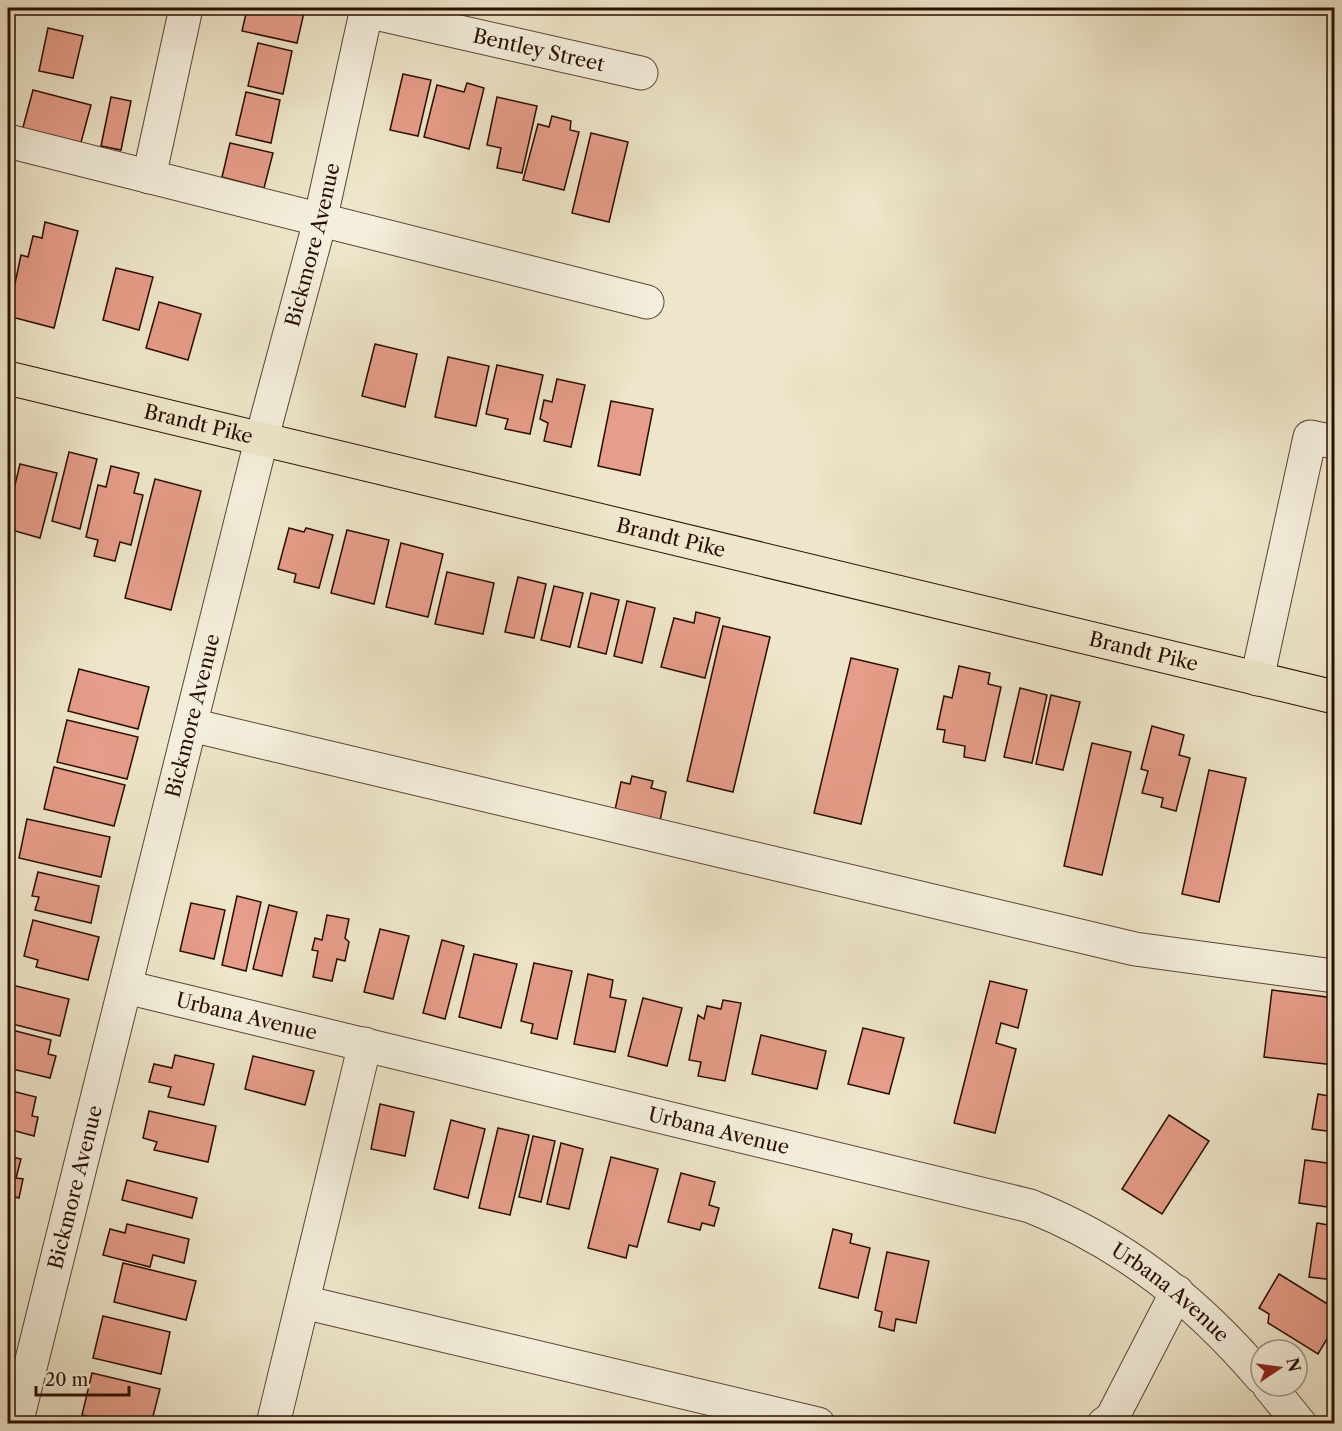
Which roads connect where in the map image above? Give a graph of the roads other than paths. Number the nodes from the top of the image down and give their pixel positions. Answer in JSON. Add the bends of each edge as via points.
{"nodes":[{"id":1,"x":186,"y":8,"type":"edge"},
{"id":2,"x":367,"y":9,"type":"edge"},
{"id":3,"x":642,"y":73,"type":"dead end"},
{"id":4,"x":8,"y":141,"type":"edge"},
{"id":5,"x":149,"y":177,"type":"junction"},
{"id":6,"x":320,"y":221,"type":"junction"},
{"id":7,"x":647,"y":302,"type":"dead end"},
{"id":8,"x":8,"y":378,"type":"edge"},
{"id":9,"x":261,"y":441,"type":"junction"},
{"id":10,"x":1335,"y":442,"type":"edge"},
{"id":11,"x":1257,"y":679,"type":"junction"},
{"id":12,"x":1335,"y":697,"type":"edge"},
{"id":13,"x":191,"y":725,"type":"junction"},
{"id":14,"x":1335,"y":976,"type":"edge"},
{"id":15,"x":126,"y":987,"type":"junction"},
{"id":16,"x":365,"y":1044,"type":"junction"},
{"id":17,"x":1177,"y":1292,"type":"junction"},
{"id":18,"x":303,"y":1302,"type":"junction"},
{"id":19,"x":1249,"y":1365,"type":"edge"},
{"id":20,"x":1279,"y":1398,"type":"edge"},
{"id":21,"x":16,"y":1424,"type":"edge"},
{"id":22,"x":273,"y":1424,"type":"edge"},
{"id":23,"x":818,"y":1424,"type":"edge"},
{"id":24,"x":1104,"y":1424,"type":"edge"},
{"id":25,"x":1300,"y":1424,"type":"edge"}],
"edges":[{"from":1,"to":5,"type":"street"},
{"from":2,"to":3,"type":"street","name":"Bentley Street"},
{"from":2,"to":6,"type":"street","name":"Bickmore Avenue"},
{"from":4,"to":5,"type":"street"},
{"from":5,"to":6,"type":"street"},
{"from":6,"to":7,"type":"street"},
{"from":6,"to":9,"type":"street","name":"Bickmore Avenue"},
{"from":8,"to":9,"type":"main road","name":"Brandt Pike"},
{"from":9,"to":11,"type":"main road","name":"Brandt Pike"},
{"from":9,"to":13,"type":"street","name":"Bickmore Avenue"},
{"from":10,"to":11,"type":"street","via":[[1310,437]]},
{"from":11,"to":12,"type":"main road","name":"Brandt Pike"},
{"from":13,"to":14,"type":"street","via":[[1135,949]]},
{"from":13,"to":15,"type":"street","name":"Bickmore Avenue"},
{"from":15,"to":16,"type":"street","name":"Urbana Avenue"},
{"from":15,"to":21,"type":"street","name":"Bickmore Avenue"},
{"from":16,"to":17,"type":"street","name":"Urbana Avenue","via":[[1030,1206],[1115,1246]]},
{"from":16,"to":18,"type":"street"},
{"from":17,"to":19,"type":"street","name":"Urbana Avenue"},
{"from":17,"to":24,"type":"street","via":[[1112,1418]]},
{"from":18,"to":22,"type":"street"},
{"from":18,"to":23,"type":"street"},
{"from":20,"to":25,"type":"street"}]}
